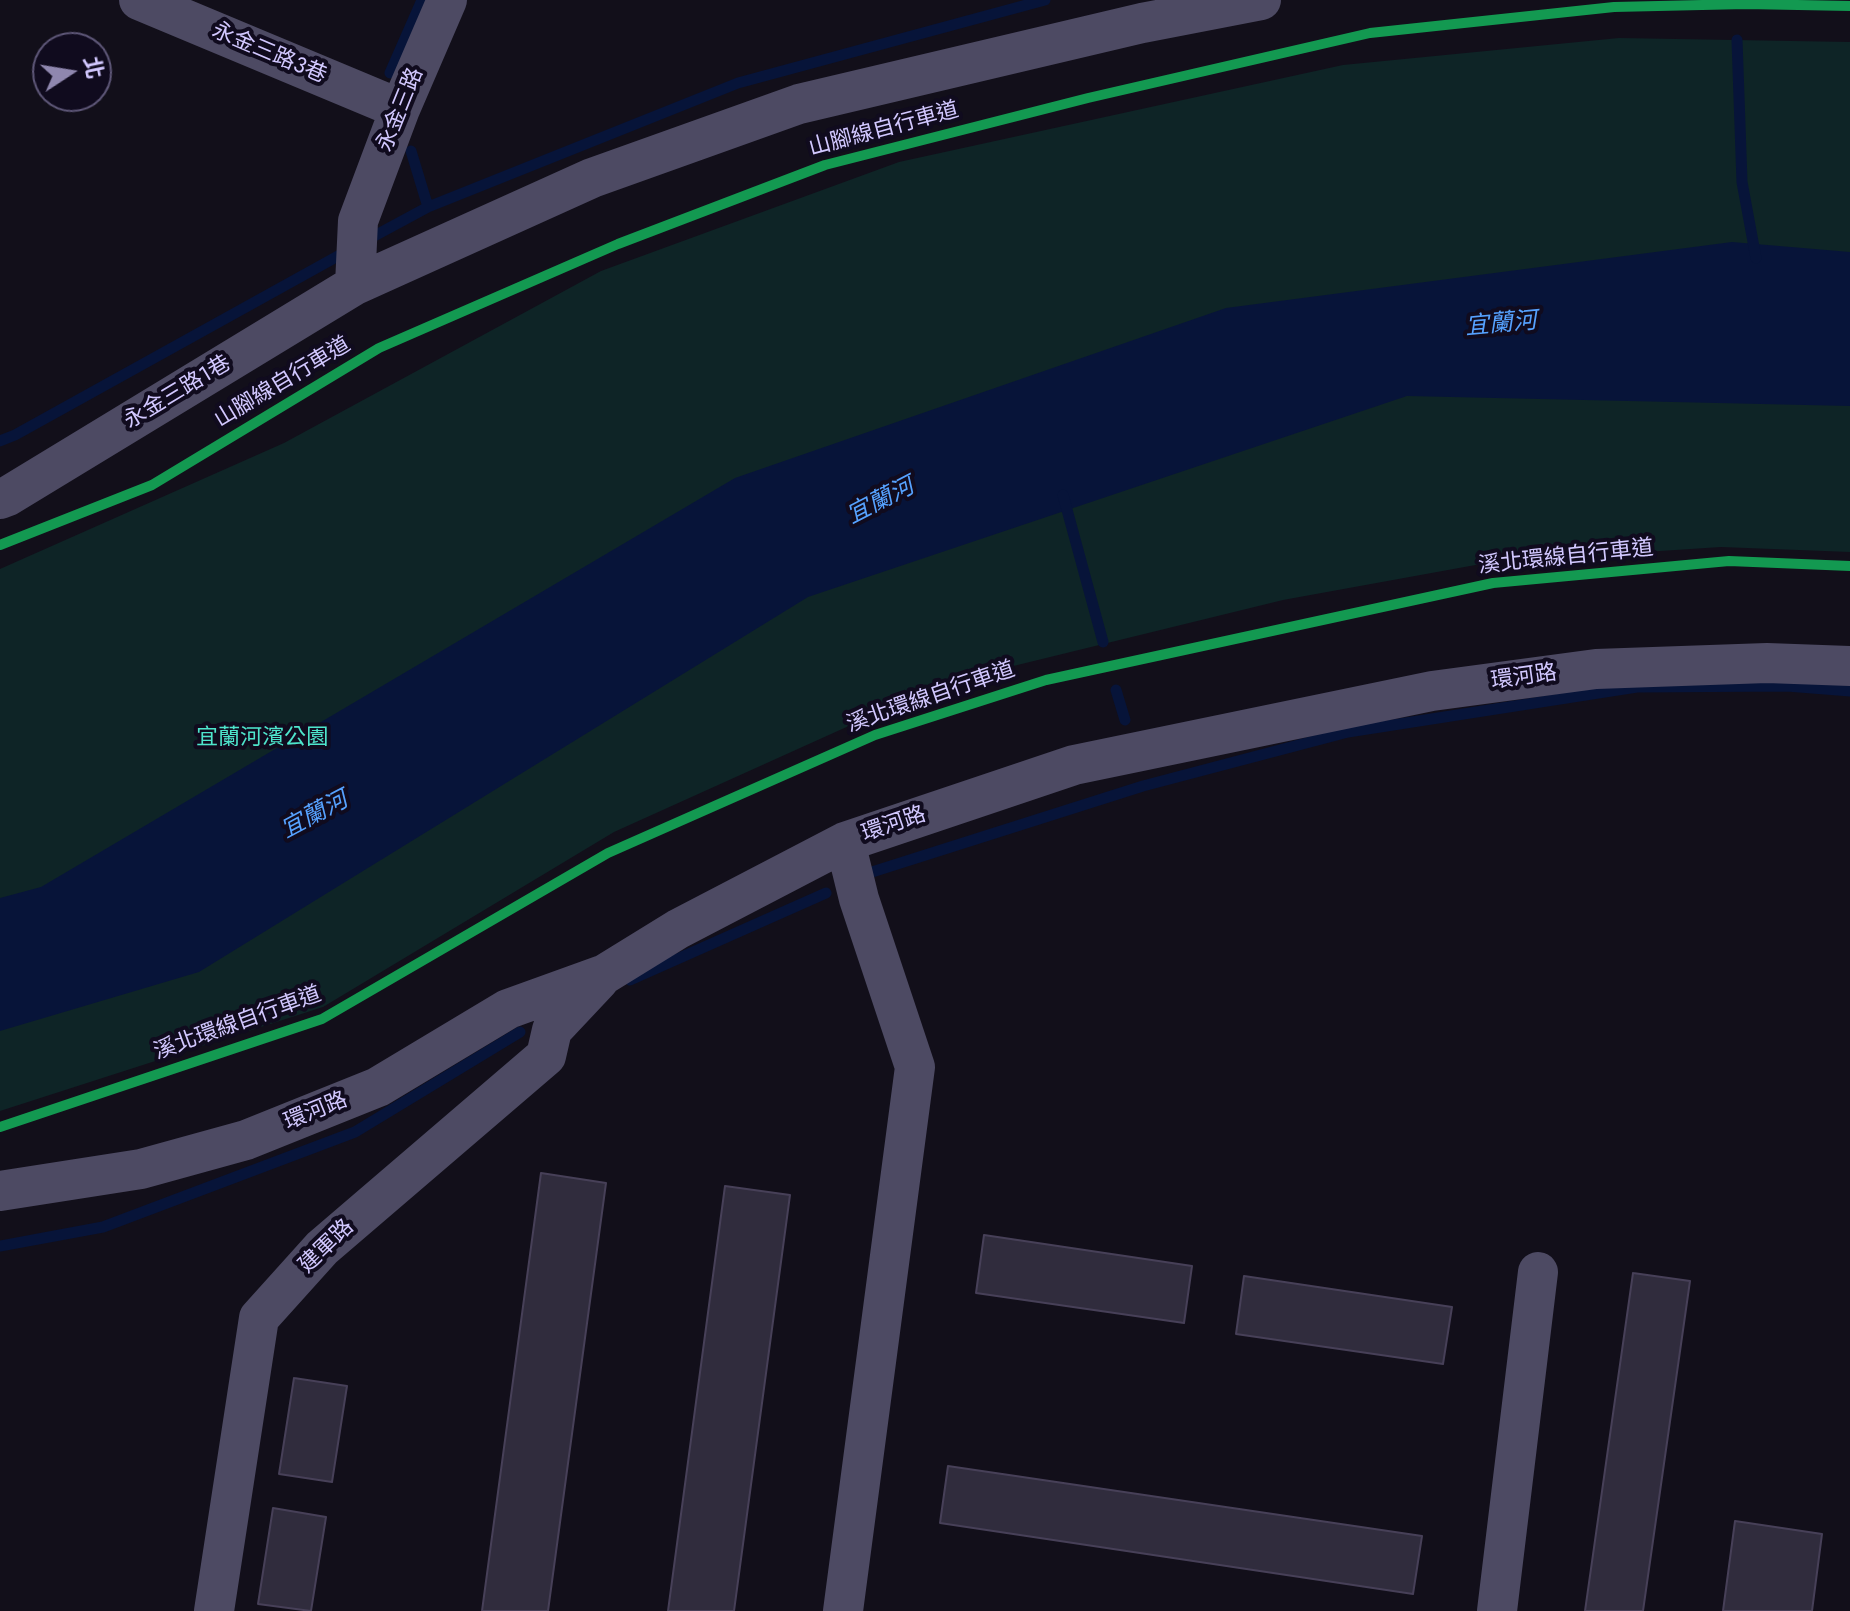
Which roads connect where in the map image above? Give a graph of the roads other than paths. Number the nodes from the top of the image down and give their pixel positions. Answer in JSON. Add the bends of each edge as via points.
{"nodes":[{"id":1,"x":139,"y":0,"type":"edge"},
{"id":2,"x":447,"y":0,"type":"edge"},
{"id":3,"x":1261,"y":0,"type":"edge"},
{"id":4,"x":400,"y":109,"type":"junction"},
{"id":5,"x":355,"y":285,"type":"junction"},
{"id":6,"x":0,"y":499,"type":"edge"},
{"id":7,"x":1850,"y":666,"type":"edge"},
{"id":8,"x":845,"y":842,"type":"junction"},
{"id":9,"x":605,"y":974,"type":"junction"},
{"id":10,"x":0,"y":1191,"type":"edge"},
{"id":11,"x":1538,"y":1272,"type":"dead end"},
{"id":12,"x":214,"y":1611,"type":"edge"},
{"id":13,"x":843,"y":1611,"type":"edge"},
{"id":14,"x":1497,"y":1611,"type":"edge"}],
"edges":[{"from":1,"to":4,"type":"street","name":"永金三路3巷"},
{"from":2,"to":4,"type":"street","name":"永金三路"},
{"from":3,"to":5,"type":"street","name":"永金三路1巷","via":[[799,104],[592,178]]},
{"from":4,"to":5,"type":"street","name":"永金三路","via":[[358,221]]},
{"from":5,"to":6,"type":"street","name":"永金三路1巷"},
{"from":7,"to":8,"type":"street","name":"環河路","via":[[1596,669],[1432,691],[1074,765]]},
{"from":8,"to":9,"type":"street","name":"環河路","via":[[678,929]]},
{"from":8,"to":13,"type":"street","via":[[915,1067]]},
{"from":9,"to":10,"type":"street","name":"環河路","via":[[508,1009],[378,1087],[246,1140],[141,1169]]},
{"from":9,"to":12,"type":"street","name":"建軍路","via":[[552,1030],[546,1056],[322,1248],[259,1318]]},
{"from":11,"to":14,"type":"street"}]}
